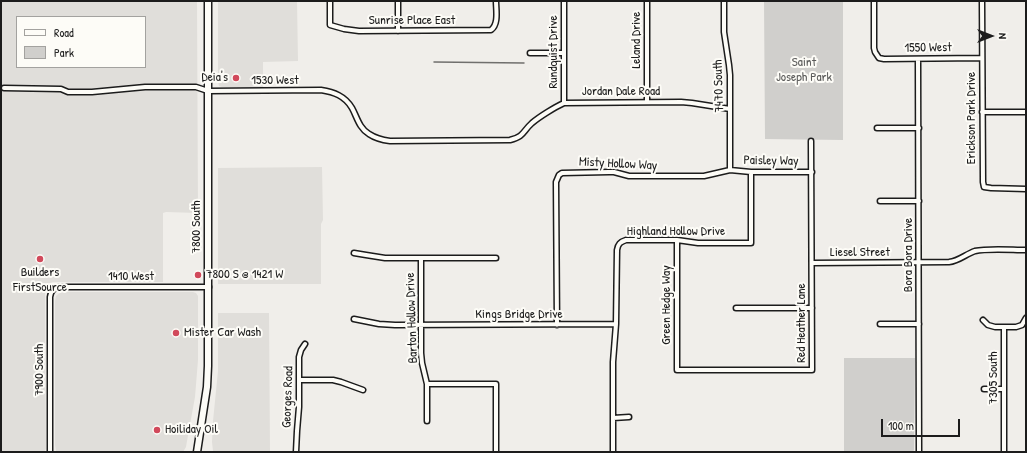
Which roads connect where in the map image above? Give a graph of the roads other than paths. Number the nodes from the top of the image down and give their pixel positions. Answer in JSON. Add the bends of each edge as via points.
{"nodes":[{"id":1,"x":208,"y":1,"type":"edge"},
{"id":2,"x":330,"y":1,"type":"edge"},
{"id":3,"x":398,"y":1,"type":"edge"},
{"id":4,"x":496,"y":1,"type":"edge"},
{"id":5,"x":564,"y":1,"type":"edge"},
{"id":6,"x":647,"y":1,"type":"edge"},
{"id":7,"x":724,"y":1,"type":"edge"},
{"id":8,"x":874,"y":1,"type":"edge"},
{"id":9,"x":982,"y":1,"type":"edge"},
{"id":10,"x":398,"y":31,"type":"junction"},
{"id":11,"x":530,"y":53,"type":"dead end"},
{"id":12,"x":564,"y":53,"type":"junction"},
{"id":13,"x":982,"y":58,"type":"junction"},
{"id":14,"x":918,"y":59,"type":"junction"},
{"id":15,"x":4,"y":88,"type":"dead end"},
{"id":16,"x":208,"y":91,"type":"junction"},
{"id":17,"x":647,"y":102,"type":"junction"},
{"id":18,"x":564,"y":103,"type":"junction"},
{"id":19,"x":730,"y":110,"type":"junction"},
{"id":20,"x":982,"y":112,"type":"junction"},
{"id":21,"x":1026,"y":112,"type":"edge"},
{"id":22,"x":877,"y":128,"type":"dead end"},
{"id":23,"x":919,"y":128,"type":"junction"},
{"id":24,"x":523,"y":134,"type":"joint"},
{"id":25,"x":811,"y":141,"type":"dead end"},
{"id":26,"x":730,"y":170,"type":"junction"},
{"id":27,"x":751,"y":172,"type":"junction"},
{"id":28,"x":812,"y":172,"type":"junction"},
{"id":29,"x":1026,"y":188,"type":"edge"},
{"id":30,"x":880,"y":201,"type":"dead end"},
{"id":31,"x":919,"y":201,"type":"junction"},
{"id":32,"x":677,"y":240,"type":"junction"},
{"id":33,"x":1026,"y":250,"type":"edge"},
{"id":34,"x":354,"y":253,"type":"dead end"},
{"id":35,"x":421,"y":258,"type":"junction"},
{"id":36,"x":496,"y":258,"type":"dead end"},
{"id":37,"x":919,"y":262,"type":"junction"},
{"id":38,"x":812,"y":263,"type":"junction"},
{"id":39,"x":209,"y":287,"type":"junction"},
{"id":40,"x":53,"y":290,"type":"joint"},
{"id":41,"x":736,"y":308,"type":"dead end"},
{"id":42,"x":812,"y":308,"type":"junction"},
{"id":43,"x":1026,"y":318,"type":"edge"},
{"id":44,"x":354,"y":319,"type":"dead end"},
{"id":45,"x":983,"y":320,"type":"dead end"},
{"id":46,"x":616,"y":324,"type":"junction"},
{"id":47,"x":880,"y":324,"type":"dead end"},
{"id":48,"x":919,"y":324,"type":"junction"},
{"id":49,"x":421,"y":325,"type":"junction"},
{"id":50,"x":557,"y":325,"type":"junction"},
{"id":51,"x":1004,"y":327,"type":"junction"},
{"id":52,"x":305,"y":344,"type":"dead end"},
{"id":53,"x":677,"y":370,"type":"joint"},
{"id":54,"x":299,"y":380,"type":"junction"},
{"id":55,"x":427,"y":384,"type":"junction"},
{"id":56,"x":984,"y":389,"type":"dead end"},
{"id":57,"x":1004,"y":389,"type":"junction"},
{"id":58,"x":363,"y":390,"type":"dead end"},
{"id":59,"x":629,"y":417,"type":"dead end"},
{"id":60,"x":613,"y":418,"type":"junction"},
{"id":61,"x":427,"y":421,"type":"dead end"},
{"id":62,"x":50,"y":452,"type":"edge"},
{"id":63,"x":197,"y":452,"type":"edge"},
{"id":64,"x":296,"y":452,"type":"edge"},
{"id":65,"x":496,"y":452,"type":"edge"},
{"id":66,"x":613,"y":452,"type":"edge"},
{"id":67,"x":919,"y":452,"type":"edge"},
{"id":68,"x":1004,"y":452,"type":"edge"}],
"edges":[{"from":1,"to":16,"type":"main road","name":"7800 South"},
{"from":2,"to":10,"type":"street","name":"Sunrise Place East","via":[[330,25],[359,31]]},
{"from":3,"to":10,"type":"street"},
{"from":4,"to":10,"type":"street","name":"Sunrise Place East","via":[[496,22],[489,30]]},
{"from":5,"to":12,"type":"street","name":"Rundquist Drive"},
{"from":6,"to":17,"type":"street","name":"Leland Drive"},
{"from":7,"to":19,"type":"street","name":"7470 South"},
{"from":8,"to":14,"type":"street","name":"1550 West","via":[[876,55],[884,59]]},
{"from":9,"to":13,"type":"street","name":"Erickson Park Drive"},
{"from":11,"to":12,"type":"street"},
{"from":12,"to":18,"type":"street","name":"Rundquist Drive"},
{"from":13,"to":14,"type":"street","name":"1550 West"},
{"from":13,"to":20,"type":"street","name":"Erickson Park Drive"},
{"from":14,"to":23,"type":"street","name":"Bora Bora Drive"},
{"from":15,"to":16,"type":"street","name":"1530 West","via":[[61,88],[68,92],[92,92],[145,87],[196,87]]},
{"from":16,"to":24,"type":"street","name":"1530 West","via":[[329,91],[346,100],[368,134],[390,141],[503,140],[515,139]]},
{"from":16,"to":39,"type":"main road","name":"7800 South"},
{"from":17,"to":18,"type":"street","name":"Jordan Dale Road"},
{"from":17,"to":19,"type":"street","name":"Jordan Dale Road","via":[[692,103]]},
{"from":18,"to":24,"type":"street","name":"Jordan Dale Road","via":[[534,122]]},
{"from":19,"to":26,"type":"street","name":"7470 South"},
{"from":20,"to":21,"type":"street"},
{"from":20,"to":29,"type":"street","name":"Erickson Park Drive","via":[[984,187]]},
{"from":22,"to":23,"type":"street"},
{"from":23,"to":31,"type":"street","name":"Bora Bora Drive"},
{"from":25,"to":28,"type":"street","name":"Red Heather Lane"},
{"from":26,"to":27,"type":"street","name":"Paisley Way"},
{"from":26,"to":50,"type":"street","name":"Misty Hollow Way","via":[[704,176],[629,176],[614,172],[568,172],[559,175],[556,182]]},
{"from":27,"to":28,"type":"street","name":"Paisley Way"},
{"from":27,"to":32,"type":"street","name":"Highland Hollow Drive","via":[[752,243],[698,243]]},
{"from":28,"to":38,"type":"street","name":"Red Heather Lane"},
{"from":30,"to":31,"type":"street"},
{"from":31,"to":37,"type":"street","name":"Bora Bora Drive"},
{"from":32,"to":46,"type":"street","name":"Highland Hollow Drive","via":[[626,240],[620,243],[616,250]]},
{"from":32,"to":53,"type":"street","name":"Green Hedge Way"},
{"from":33,"to":37,"type":"street","name":"Liesel Street","via":[[977,250],[955,261]]},
{"from":34,"to":35,"type":"street","via":[[385,258]]},
{"from":35,"to":36,"type":"street"},
{"from":35,"to":49,"type":"street","name":"Barton Hollow Drive"},
{"from":37,"to":38,"type":"street","name":"Liesel Street"},
{"from":37,"to":48,"type":"street","name":"Bora Bora Drive"},
{"from":38,"to":42,"type":"street","name":"Red Heather Lane"},
{"from":39,"to":40,"type":"street","name":"1410 West","via":[[60,287]]},
{"from":39,"to":63,"type":"main road","name":"7800 South","via":[[207,380]]},
{"from":40,"to":62,"type":"street","name":"7900 South","via":[[50,297]]},
{"from":41,"to":42,"type":"street"},
{"from":42,"to":53,"type":"street","name":"Red Heather Lane","via":[[812,370]]},
{"from":43,"to":51,"type":"street","via":[[1022,325]]},
{"from":44,"to":49,"type":"street","name":"Kings Bridge Drive","via":[[379,324]]},
{"from":45,"to":51,"type":"street","via":[[988,325]]},
{"from":46,"to":50,"type":"street","name":"Kings Bridge Drive"},
{"from":46,"to":60,"type":"street","name":"Highland Hollow Drive"},
{"from":47,"to":48,"type":"street"},
{"from":48,"to":67,"type":"street","name":"Bora Bora Drive"},
{"from":49,"to":50,"type":"street","name":"Kings Bridge Drive"},
{"from":49,"to":55,"type":"street","name":"Barton Hollow Drive","via":[[422,363]]},
{"from":51,"to":57,"type":"street","name":"7305 South"},
{"from":52,"to":54,"type":"street","name":"Georges Road","via":[[300,353]]},
{"from":54,"to":58,"type":"street","via":[[333,380]]},
{"from":54,"to":64,"type":"street","name":"Georges Road"},
{"from":55,"to":61,"type":"street","name":"Barton Hollow Drive"},
{"from":55,"to":65,"type":"street","via":[[496,384]]},
{"from":56,"to":57,"type":"street"},
{"from":57,"to":68,"type":"street","name":"7305 South"},
{"from":59,"to":60,"type":"street"},
{"from":60,"to":66,"type":"street","name":"Highland Hollow Drive"}]}
